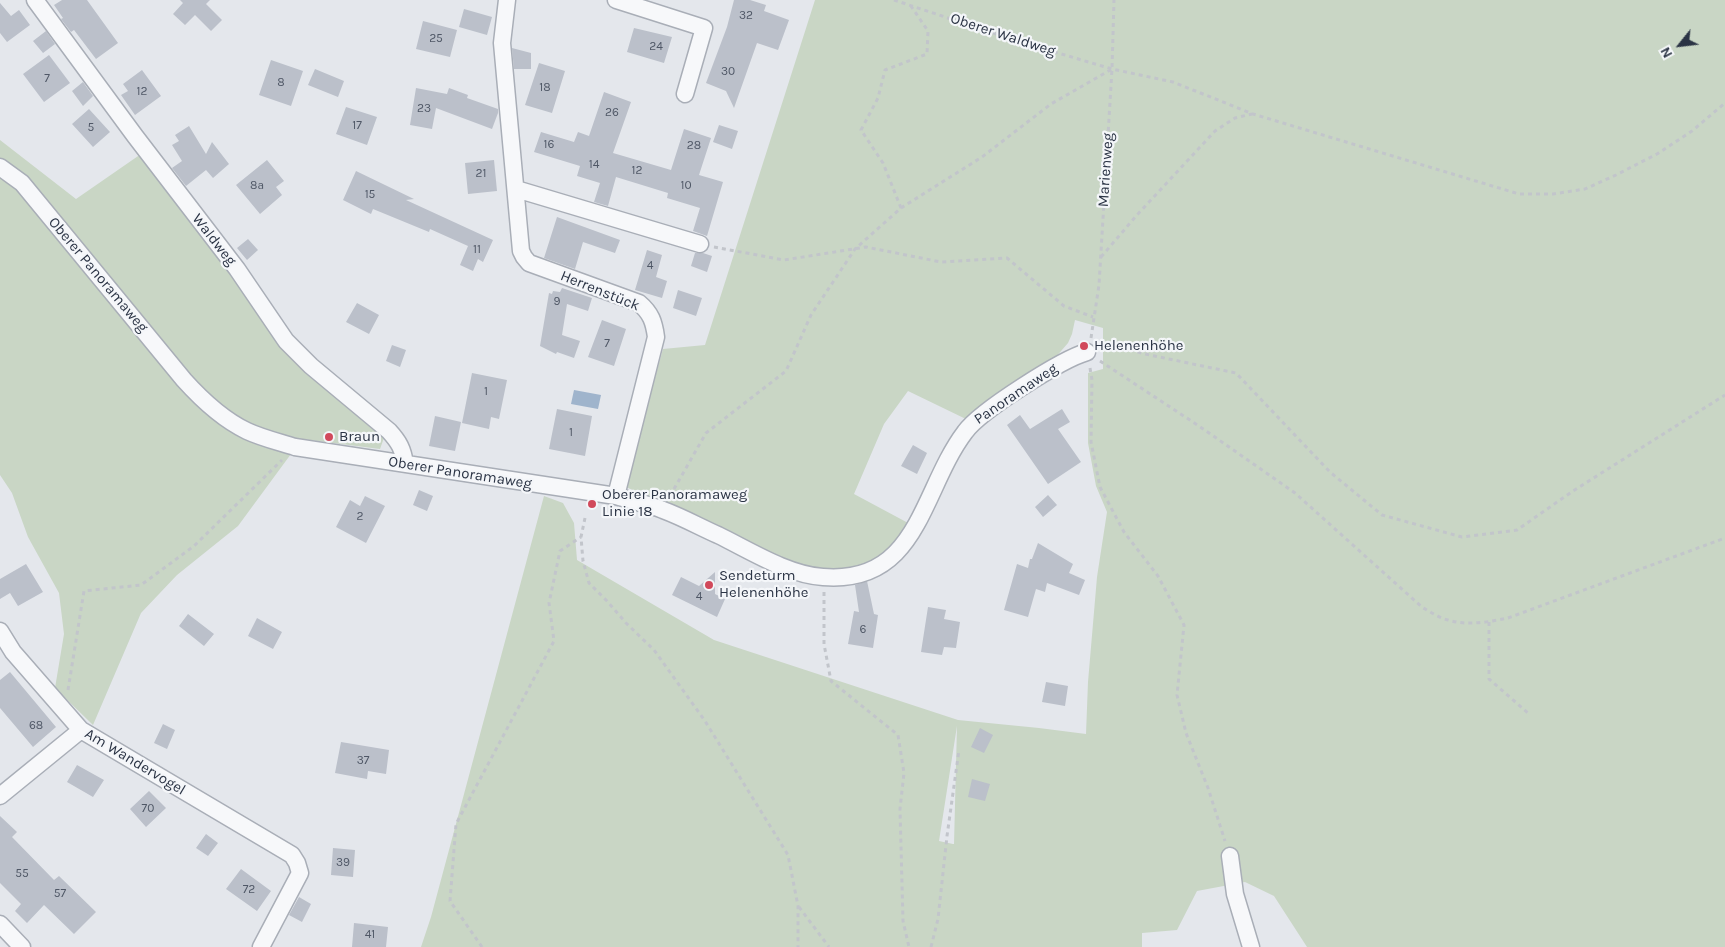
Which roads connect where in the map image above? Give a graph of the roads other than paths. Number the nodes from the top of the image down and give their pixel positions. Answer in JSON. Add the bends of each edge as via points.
{"nodes":[{"id":1,"x":35,"y":0,"type":"edge"},
{"id":2,"x":507,"y":0,"type":"edge"},
{"id":3,"x":616,"y":0,"type":"edge"},
{"id":4,"x":685,"y":94,"type":"dead end"},
{"id":5,"x":0,"y":167,"type":"edge"},
{"id":6,"x":516,"y":189,"type":"junction"},
{"id":7,"x":700,"y":244,"type":"road end"},
{"id":8,"x":1089,"y":345,"type":"road end"},
{"id":9,"x":955,"y":448,"type":"joint"},
{"id":10,"x":405,"y":464,"type":"junction"},
{"id":11,"x":616,"y":496,"type":"junction"},
{"id":12,"x":0,"y":631,"type":"edge"},
{"id":13,"x":81,"y":730,"type":"junction"},
{"id":14,"x":0,"y":796,"type":"edge"},
{"id":15,"x":1230,"y":856,"type":"road end"},
{"id":16,"x":0,"y":924,"type":"edge"},
{"id":17,"x":22,"y":947,"type":"edge"},
{"id":18,"x":262,"y":947,"type":"edge"},
{"id":19,"x":1251,"y":947,"type":"edge"}],
"edges":[{"from":1,"to":10,"type":"street","name":"Waldweg","via":[[237,269],[286,340],[298,354],[389,431],[399,442]]},
{"from":2,"to":6,"type":"street","name":"Herrenstück","via":[[502,43]]},
{"from":3,"to":4,"type":"street","via":[[704,28]]},
{"from":5,"to":10,"type":"street","name":"Oberer Panoramaweg","via":[[22,183],[184,380],[223,416],[247,431],[295,447]]},
{"from":6,"to":7,"type":"street"},
{"from":6,"to":11,"type":"street","name":"Herrenstück","via":[[521,251],[529,264],[639,303],[648,310],[654,322],[656,337]]},
{"from":8,"to":9,"type":"street","name":"Panoramaweg","via":[[976,420]]},
{"from":9,"to":11,"type":"street","name":"Oberer Panoramaweg","via":[[911,535],[897,552],[880,566],[847,577],[822,577],[792,570],[662,510]]},
{"from":10,"to":11,"type":"street","name":"Oberer Panoramaweg"},
{"from":12,"to":13,"type":"street","name":"Am Wandervogel","via":[[13,652]]},
{"from":13,"to":14,"type":"street"},
{"from":13,"to":18,"type":"street","name":"Am Wandervogel","via":[[292,856],[300,873]]},
{"from":15,"to":19,"type":"street","via":[[1235,894]]},
{"from":16,"to":17,"type":"street"}]}
